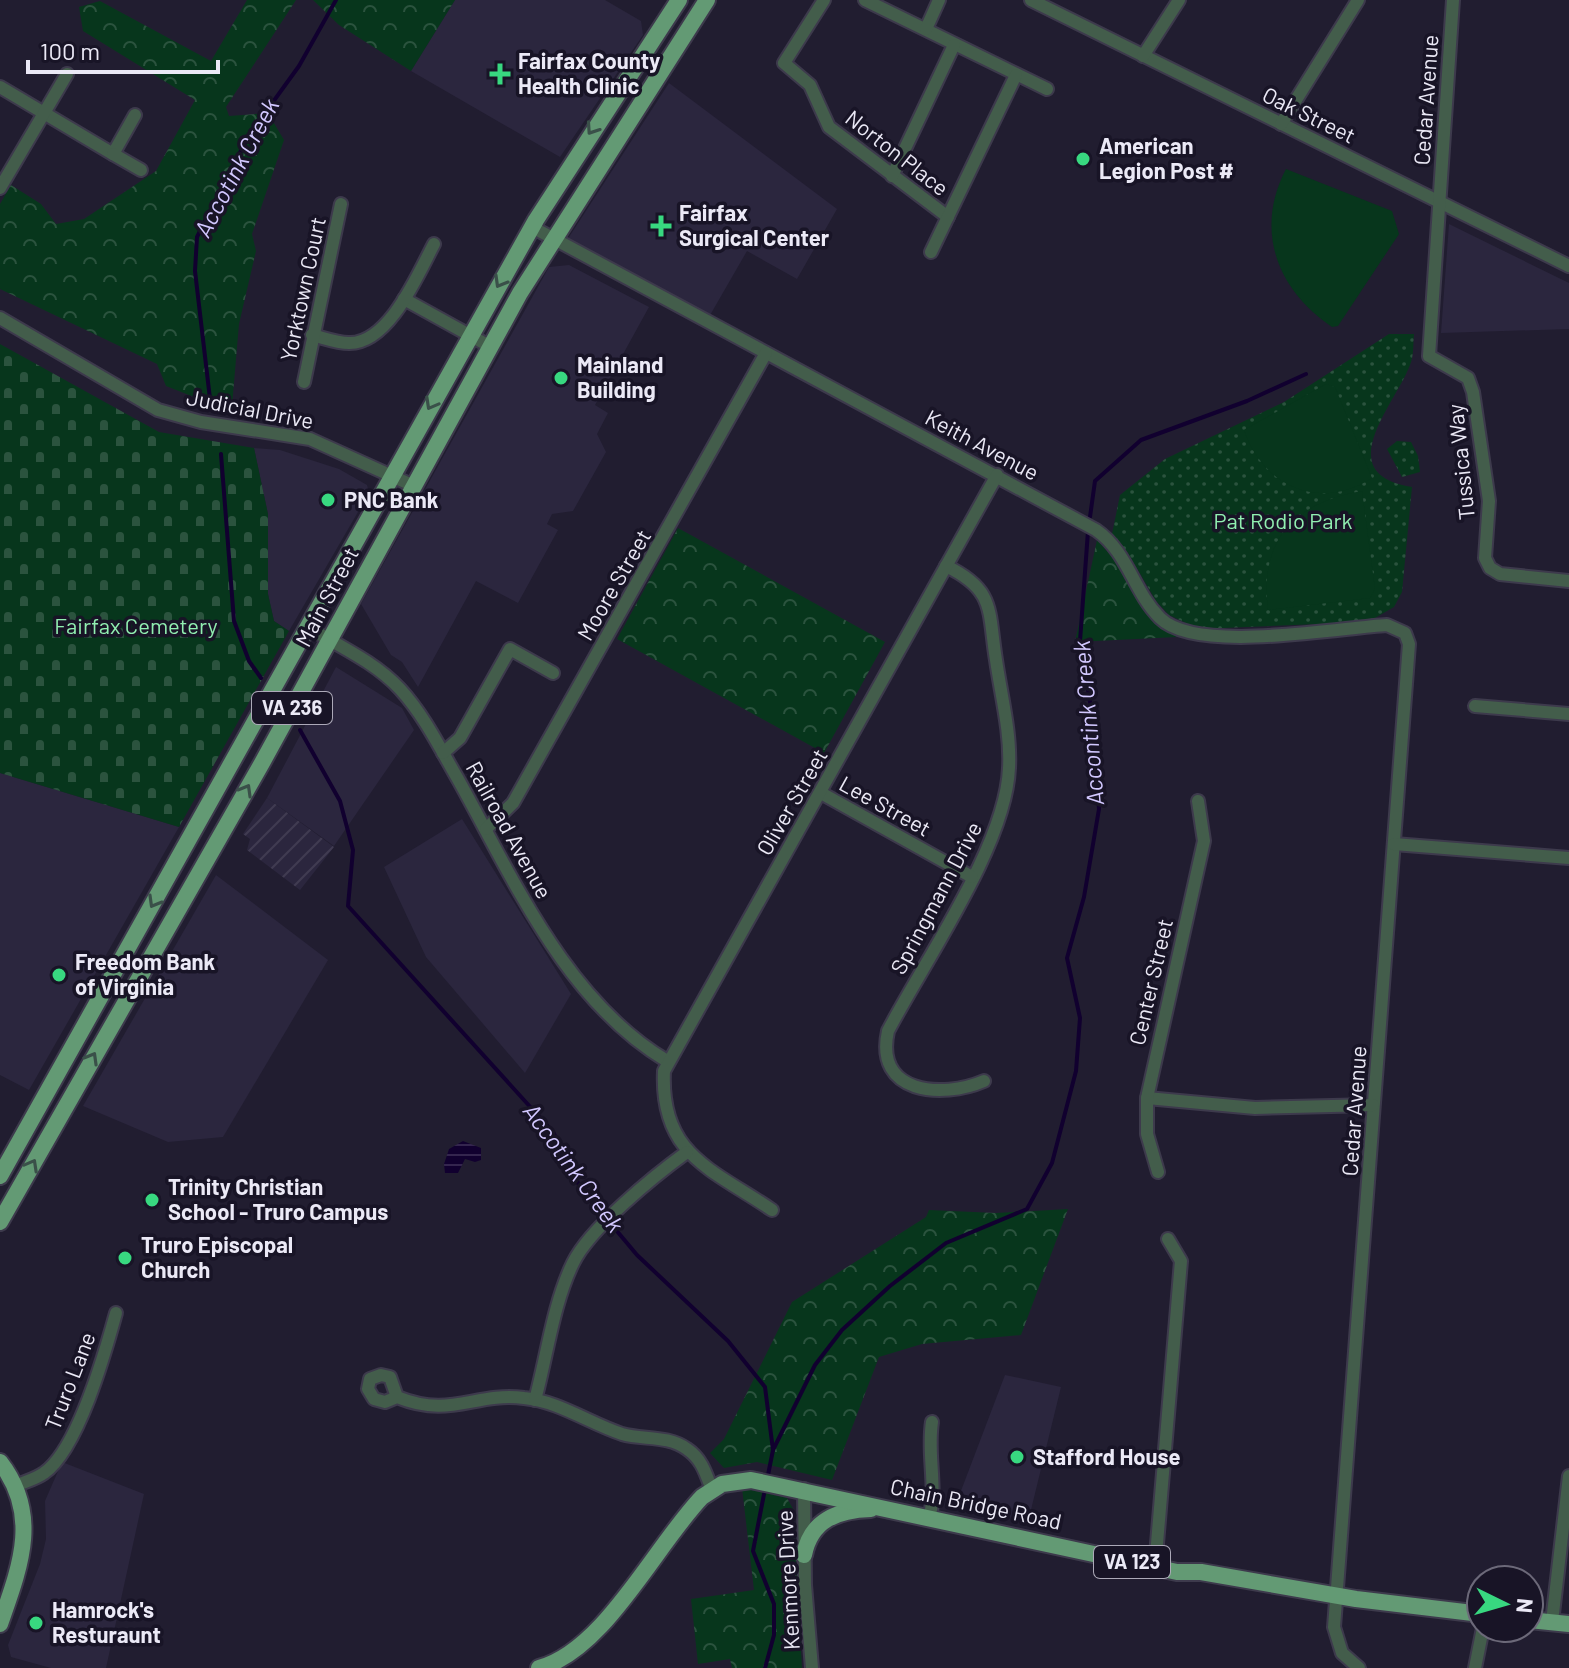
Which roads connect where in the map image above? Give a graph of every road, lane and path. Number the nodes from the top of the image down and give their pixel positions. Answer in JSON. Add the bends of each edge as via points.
{"nodes":[{"id":1,"x":679,"y":0,"type":"edge"},
{"id":2,"x":707,"y":0,"type":"edge"},
{"id":3,"x":824,"y":0,"type":"edge"},
{"id":4,"x":865,"y":0,"type":"edge"},
{"id":5,"x":939,"y":0,"type":"edge"},
{"id":6,"x":1031,"y":0,"type":"edge"},
{"id":7,"x":1179,"y":0,"type":"edge"},
{"id":8,"x":1358,"y":0,"type":"edge"},
{"id":9,"x":1453,"y":0,"type":"edge"},
{"id":10,"x":926,"y":29,"type":"junction"},
{"id":11,"x":954,"y":45,"type":"junction"},
{"id":12,"x":1143,"y":56,"type":"junction"},
{"id":13,"x":67,"y":74,"type":"dead end"},
{"id":14,"x":1016,"y":75,"type":"junction"},
{"id":15,"x":0,"y":87,"type":"edge"},
{"id":16,"x":1047,"y":89,"type":"dead end"},
{"id":17,"x":135,"y":115,"type":"dead end"},
{"id":18,"x":45,"y":116,"type":"junction"},
{"id":19,"x":1281,"y":124,"type":"junction"},
{"id":20,"x":113,"y":154,"type":"junction"},
{"id":21,"x":141,"y":170,"type":"dead end"},
{"id":22,"x":892,"y":176,"type":"junction"},
{"id":23,"x":0,"y":188,"type":"edge"},
{"id":24,"x":1438,"y":202,"type":"junction"},
{"id":25,"x":341,"y":204,"type":"dead end"},
{"id":26,"x":948,"y":217,"type":"junction"},
{"id":27,"x":532,"y":227,"type":"junction"},
{"id":28,"x":552,"y":239,"type":"junction"},
{"id":29,"x":434,"y":244,"type":"dead end"},
{"id":30,"x":931,"y":252,"type":"dead end"},
{"id":31,"x":1569,"y":266,"type":"edge"},
{"id":32,"x":404,"y":299,"type":"junction"},
{"id":33,"x":0,"y":318,"type":"edge"},
{"id":34,"x":312,"y":335,"type":"junction"},
{"id":35,"x":469,"y":336,"type":"junction"},
{"id":36,"x":1428,"y":342,"type":"joint"},
{"id":37,"x":491,"y":347,"type":"junction"},
{"id":38,"x":766,"y":353,"type":"junction"},
{"id":39,"x":304,"y":382,"type":"dead end"},
{"id":40,"x":392,"y":475,"type":"junction"},
{"id":41,"x":997,"y":475,"type":"junction"},
{"id":42,"x":414,"y":486,"type":"junction"},
{"id":43,"x":946,"y":566,"type":"junction"},
{"id":44,"x":1569,"y":581,"type":"edge"},
{"id":45,"x":309,"y":628,"type":"junction"},
{"id":46,"x":1402,"y":630,"type":"joint"},
{"id":47,"x":329,"y":640,"type":"junction"},
{"id":48,"x":553,"y":673,"type":"dead end"},
{"id":49,"x":1475,"y":706,"type":"dead end"},
{"id":50,"x":1569,"y":714,"type":"edge"},
{"id":51,"x":443,"y":753,"type":"junction"},
{"id":52,"x":821,"y":793,"type":"junction"},
{"id":53,"x":1198,"y":801,"type":"dead end"},
{"id":54,"x":486,"y":829,"type":"junction"},
{"id":55,"x":1394,"y":844,"type":"junction"},
{"id":56,"x":1569,"y":858,"type":"edge"},
{"id":57,"x":972,"y":877,"type":"junction"},
{"id":58,"x":120,"y":962,"type":"junction"},
{"id":59,"x":141,"y":974,"type":"junction"},
{"id":60,"x":667,"y":1061,"type":"junction"},
{"id":61,"x":984,"y":1081,"type":"dead end"},
{"id":62,"x":1147,"y":1098,"type":"junction"},
{"id":63,"x":1373,"y":1105,"type":"junction"},
{"id":64,"x":687,"y":1152,"type":"junction"},
{"id":65,"x":1158,"y":1172,"type":"dead end"},
{"id":66,"x":0,"y":1176,"type":"edge"},
{"id":67,"x":772,"y":1210,"type":"dead end"},
{"id":68,"x":0,"y":1222,"type":"edge"},
{"id":69,"x":1168,"y":1239,"type":"dead end"},
{"id":70,"x":116,"y":1313,"type":"dead end"},
{"id":71,"x":397,"y":1397,"type":"dead end"},
{"id":72,"x":535,"y":1400,"type":"junction"},
{"id":73,"x":932,"y":1422,"type":"dead end"},
{"id":74,"x":0,"y":1462,"type":"edge"},
{"id":75,"x":1569,"y":1476,"type":"edge"},
{"id":76,"x":15,"y":1486,"type":"junction"},
{"id":77,"x":804,"y":1489,"type":"junction"},
{"id":78,"x":712,"y":1490,"type":"junction"},
{"id":79,"x":898,"y":1509,"type":"junction"},
{"id":80,"x":930,"y":1516,"type":"junction"},
{"id":81,"x":804,"y":1555,"type":"junction"},
{"id":82,"x":1155,"y":1567,"type":"junction"},
{"id":83,"x":1337,"y":1596,"type":"junction"},
{"id":84,"x":1465,"y":1612,"type":"edge"},
{"id":85,"x":1,"y":1620,"type":"edge"},
{"id":86,"x":1561,"y":1623,"type":"edge"},
{"id":87,"x":1480,"y":1644,"type":"edge"},
{"id":88,"x":539,"y":1668,"type":"edge"},
{"id":89,"x":812,"y":1668,"type":"edge"},
{"id":90,"x":1359,"y":1668,"type":"edge"},
{"id":91,"x":1475,"y":1668,"type":"edge"}],
"edges":[{"from":1,"to":27,"type":"main road","name":"Main Street","number":"VA 236","one_way":true},
{"from":2,"to":28,"type":"main road","name":"Main Street","number":"VA 236"},
{"from":3,"to":22,"type":"street","name":"Norton Place","via":[[784,63],[810,85],[829,127]]},
{"from":4,"to":10,"type":"street"},
{"from":5,"to":10,"type":"street"},
{"from":6,"to":12,"type":"street","name":"Oak Street"},
{"from":7,"to":12,"type":"street"},
{"from":8,"to":19,"type":"street"},
{"from":9,"to":24,"type":"street","name":"Cedar Avenue"},
{"from":10,"to":11,"type":"street"},
{"from":11,"to":14,"type":"street"},
{"from":11,"to":22,"type":"street"},
{"from":12,"to":19,"type":"street","name":"Oak Street"},
{"from":13,"to":18,"type":"street"},
{"from":14,"to":16,"type":"street"},
{"from":14,"to":26,"type":"street"},
{"from":15,"to":18,"type":"street"},
{"from":17,"to":20,"type":"street"},
{"from":18,"to":20,"type":"street"},
{"from":18,"to":23,"type":"street"},
{"from":19,"to":24,"type":"street","name":"Oak Street"},
{"from":20,"to":21,"type":"street"},
{"from":22,"to":26,"type":"street","name":"Norton Place"},
{"from":24,"to":31,"type":"street","name":"Oak Street"},
{"from":24,"to":36,"type":"street","name":"Cedar Avenue"},
{"from":25,"to":34,"type":"street","name":"Yorktown Court"},
{"from":26,"to":30,"type":"street"},
{"from":27,"to":28,"type":"street","name":"Keith Avenue"},
{"from":27,"to":35,"type":"main road","name":"Main Street","number":"VA 236","one_way":true},
{"from":28,"to":37,"type":"main road","name":"Main Street","number":"VA 236"},
{"from":28,"to":38,"type":"street","name":"Keith Avenue"},
{"from":29,"to":32,"type":"street"},
{"from":32,"to":34,"type":"street","via":[[374,338],[350,344]]},
{"from":32,"to":35,"type":"street"},
{"from":33,"to":40,"type":"street","name":"Judicial Drive","via":[[158,410],[310,439]]},
{"from":34,"to":39,"type":"street","name":"Yorktown Court"},
{"from":35,"to":37,"type":"street"},
{"from":35,"to":40,"type":"main road","name":"Main Street","number":"VA 236","one_way":true},
{"from":36,"to":44,"type":"street","name":"Tussica Way","via":[[1431,360],[1468,378],[1473,392],[1489,501],[1485,558],[1490,568],[1500,574]]},
{"from":37,"to":42,"type":"main road","name":"Main Street","number":"VA 236"},
{"from":38,"to":41,"type":"street","name":"Keith Avenue"},
{"from":38,"to":54,"type":"street","name":"Moore Street","via":[[513,803]]},
{"from":40,"to":42,"type":"street","name":"Judicial Drive"},
{"from":40,"to":45,"type":"main road","name":"Main Street","number":"VA 236"},
{"from":41,"to":43,"type":"street","name":"Oliver Street"},
{"from":41,"to":46,"type":"street","name":"Keith Avenue","via":[[1103,535],[1119,551],[1154,611],[1180,631],[1218,636],[1387,625]]},
{"from":42,"to":47,"type":"main road","name":"Main Street","number":"VA 236"},
{"from":43,"to":52,"type":"street","name":"Oliver Street"},
{"from":43,"to":57,"type":"street","name":"Springmann Drive","via":[[973,580],[984,594],[1009,748],[1000,819]]},
{"from":45,"to":47,"type":"street","name":"Railroad Avenue"},
{"from":45,"to":58,"type":"main road","name":"Main Street","number":"VA 236","one_way":true},
{"from":46,"to":55,"type":"street","name":"Cedar Avenue","via":[[1409,644]]},
{"from":47,"to":51,"type":"street","name":"Railroad Avenue","via":[[401,690]]},
{"from":59,"to":47,"type":"main road","name":"Main Street","number":"VA 236","one_way":true},
{"from":48,"to":51,"type":"street","via":[[510,649],[460,738]]},
{"from":49,"to":50,"type":"street"},
{"from":51,"to":54,"type":"street","name":"Railroad Avenue"},
{"from":52,"to":57,"type":"street","name":"Lee Street"},
{"from":52,"to":60,"type":"street","name":"Oliver Street"},
{"from":53,"to":62,"type":"street","name":"Center Street","via":[[1204,841]]},
{"from":54,"to":60,"type":"street","name":"Railroad Avenue","via":[[520,894],[566,962],[609,1013]]},
{"from":55,"to":56,"type":"street"},
{"from":55,"to":63,"type":"street","name":"Cedar Avenue"},
{"from":57,"to":61,"type":"street","name":"Springmann Drive","via":[[888,1031],[886,1055],[898,1077],[925,1089],[962,1090]]},
{"from":58,"to":59,"type":"main road"},
{"from":58,"to":66,"type":"main road","name":"Main Street","number":"VA 236"},
{"from":68,"to":59,"type":"main road","name":"Main Street","number":"VA 236","one_way":true},
{"from":60,"to":64,"type":"street","name":"Oliver Street","via":[[664,1109]]},
{"from":62,"to":63,"type":"street","via":[[1255,1108]]},
{"from":62,"to":65,"type":"street","name":"Center Street","via":[[1147,1134]]},
{"from":63,"to":83,"type":"street","name":"Cedar Avenue"},
{"from":64,"to":67,"type":"street"},
{"from":64,"to":72,"type":"street","via":[[579,1251],[568,1274]]},
{"from":69,"to":82,"type":"street","via":[[1181,1261]]},
{"from":70,"to":76,"type":"street","name":"Truro Lane","via":[[101,1367],[66,1446],[44,1473]]},
{"from":71,"to":72,"type":"street","via":[[445,1408],[504,1398]]},
{"from":72,"to":78,"type":"street","via":[[621,1433],[677,1443],[701,1463]]},
{"from":73,"to":80,"type":"street","via":[[935,1486]]},
{"from":74,"to":76,"type":"main road"},
{"from":75,"to":86,"type":"street"},
{"from":76,"to":85,"type":"main road","via":[[26,1537]]},
{"from":77,"to":78,"type":"main road","name":"Chain Bridge Road","number":"VA 123","via":[[751,1480]]},
{"from":77,"to":79,"type":"main road","name":"Chain Bridge Road","number":"VA 123"},
{"from":77,"to":81,"type":"street","name":"Kenmore Drive"},
{"from":78,"to":88,"type":"main road","name":"Chain Bridge Road","number":"VA 123","via":[[689,1511],[589,1638],[570,1655]]},
{"from":79,"to":80,"type":"main road","name":"Chain Bridge Road","number":"VA 123"},
{"from":79,"to":81,"type":"main road","via":[[831,1516],[812,1530]]},
{"from":80,"to":82,"type":"main road","name":"Chain Bridge Road","number":"VA 123"},
{"from":81,"to":89,"type":"street","name":"Kenmore Drive"},
{"from":82,"to":83,"type":"main road","name":"Chain Bridge Road","number":"VA 123"},
{"from":83,"to":84,"type":"main road","name":"Chain Bridge Road","number":"VA 123"},
{"from":83,"to":90,"type":"street","name":"Cedar Avenue","via":[[1338,1642]]},
{"from":87,"to":91,"type":"street"}]}
